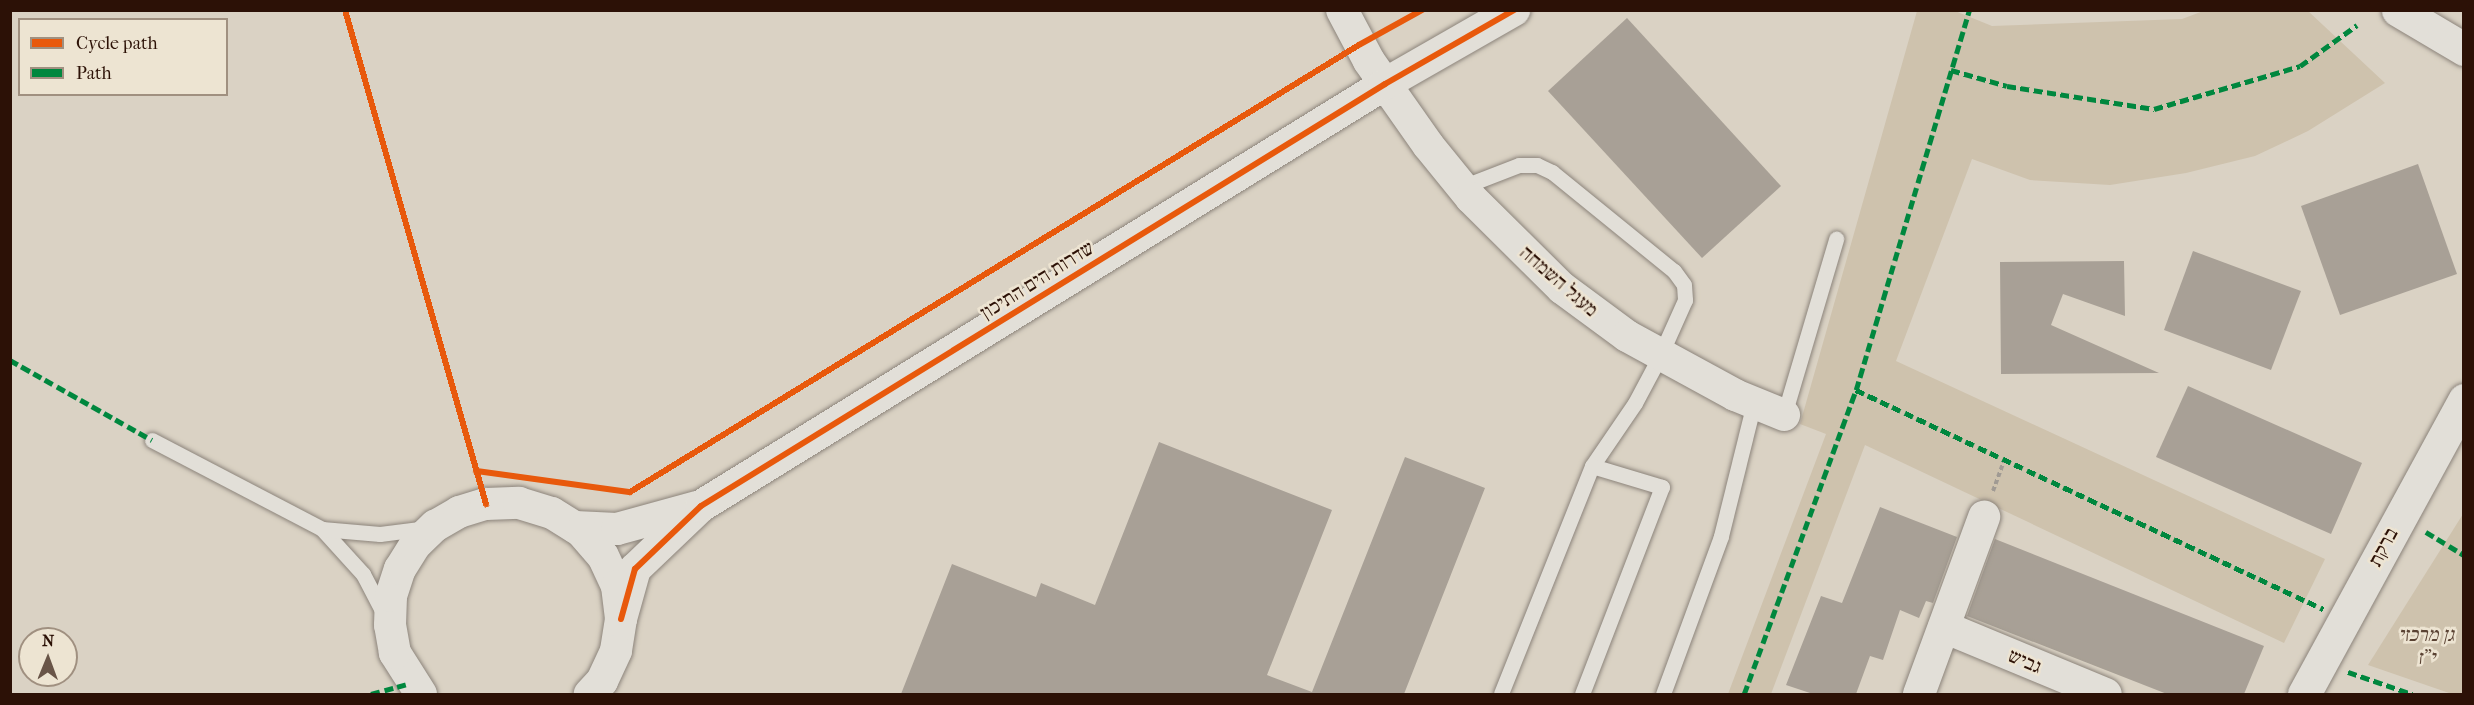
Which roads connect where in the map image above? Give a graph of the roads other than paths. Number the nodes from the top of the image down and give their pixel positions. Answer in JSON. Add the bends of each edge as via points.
{"nodes":[{"id":1,"x":1342,"y":10,"type":"edge"},
{"id":2,"x":1514,"y":10,"type":"edge"},
{"id":3,"x":2398,"y":10,"type":"edge"},
{"id":4,"x":2463,"y":49,"type":"edge"},
{"id":5,"x":1385,"y":84,"type":"junction"},
{"id":6,"x":1462,"y":187,"type":"junction"},
{"id":7,"x":1836,"y":239,"type":"dead end"},
{"id":8,"x":1660,"y":356,"type":"junction"},
{"id":9,"x":2463,"y":400,"type":"edge"},
{"id":10,"x":1754,"y":403,"type":"junction"},
{"id":11,"x":1784,"y":415,"type":"joint"},
{"id":12,"x":152,"y":440,"type":"dead end"},
{"id":13,"x":1592,"y":466,"type":"junction"},
{"id":14,"x":701,"y":506,"type":"junction"},
{"id":15,"x":1984,"y":517,"type":"dead end"},
{"id":16,"x":435,"y":526,"type":"junction"},
{"id":17,"x":575,"y":527,"type":"junction"},
{"id":18,"x":322,"y":529,"type":"junction"},
{"id":19,"x":621,"y":619,"type":"junction"},
{"id":20,"x":390,"y":625,"type":"junction"},
{"id":21,"x":1944,"y":627,"type":"junction"},
{"id":22,"x":421,"y":694,"type":"edge"},
{"id":23,"x":590,"y":694,"type":"edge"},
{"id":24,"x":1501,"y":694,"type":"edge"},
{"id":25,"x":1582,"y":694,"type":"edge"},
{"id":26,"x":1663,"y":694,"type":"edge"},
{"id":27,"x":1919,"y":694,"type":"edge"},
{"id":28,"x":2106,"y":694,"type":"edge"},
{"id":29,"x":2304,"y":694,"type":"edge"}],
"edges":[{"from":1,"to":5,"type":"street","name":"מעגל השמחה"},
{"from":2,"to":5,"type":"street","name":"שדרות הים התיכון"},
{"from":3,"to":4,"type":"street"},
{"from":5,"to":6,"type":"street","name":"מעגל השמחה"},
{"from":5,"to":14,"type":"street","name":"שדרות הים התיכון"},
{"from":6,"to":8,"type":"street","name":"מעגל השמחה","via":[[1562,288]]},
{"from":6,"to":8,"type":"lane","via":[[1519,165],[1537,165],[1552,172],[1674,271],[1684,285],[1685,300]]},
{"from":7,"to":11,"type":"lane"},
{"from":8,"to":10,"type":"street","name":"מעגל השמחה"},
{"from":8,"to":13,"type":"lane","via":[[1635,403]]},
{"from":9,"to":29,"type":"street","name":"ברקת"},
{"from":10,"to":11,"type":"street","name":"מעגל השמחה"},
{"from":10,"to":26,"type":"lane","via":[[1721,536]]},
{"from":12,"to":18,"type":"lane"},
{"from":13,"to":24,"type":"lane"},
{"from":13,"to":25,"type":"lane","via":[[1662,487]]},
{"from":14,"to":17,"type":"street","name":"שדרות הים התיכון","via":[[617,529]]},
{"from":14,"to":19,"type":"street","name":"שדרות הים התיכון","via":[[635,568]]},
{"from":15,"to":21,"type":"street"},
{"from":16,"to":17,"type":"street","via":[[459,512],[486,504],[519,503],[552,513]]},
{"from":16,"to":18,"type":"lane","via":[[380,534]]},
{"from":16,"to":20,"type":"street","via":[[415,545],[400,569],[392,596]]},
{"from":17,"to":19,"type":"street","via":[[603,556],[617,586]]},
{"from":18,"to":20,"type":"lane","via":[[363,574]]},
{"from":19,"to":23,"type":"street","via":[[616,651],[602,681]]},
{"from":20,"to":22,"type":"street","via":[[395,653]]},
{"from":21,"to":27,"type":"street"},
{"from":21,"to":28,"type":"street","name":"גביש"}]}
